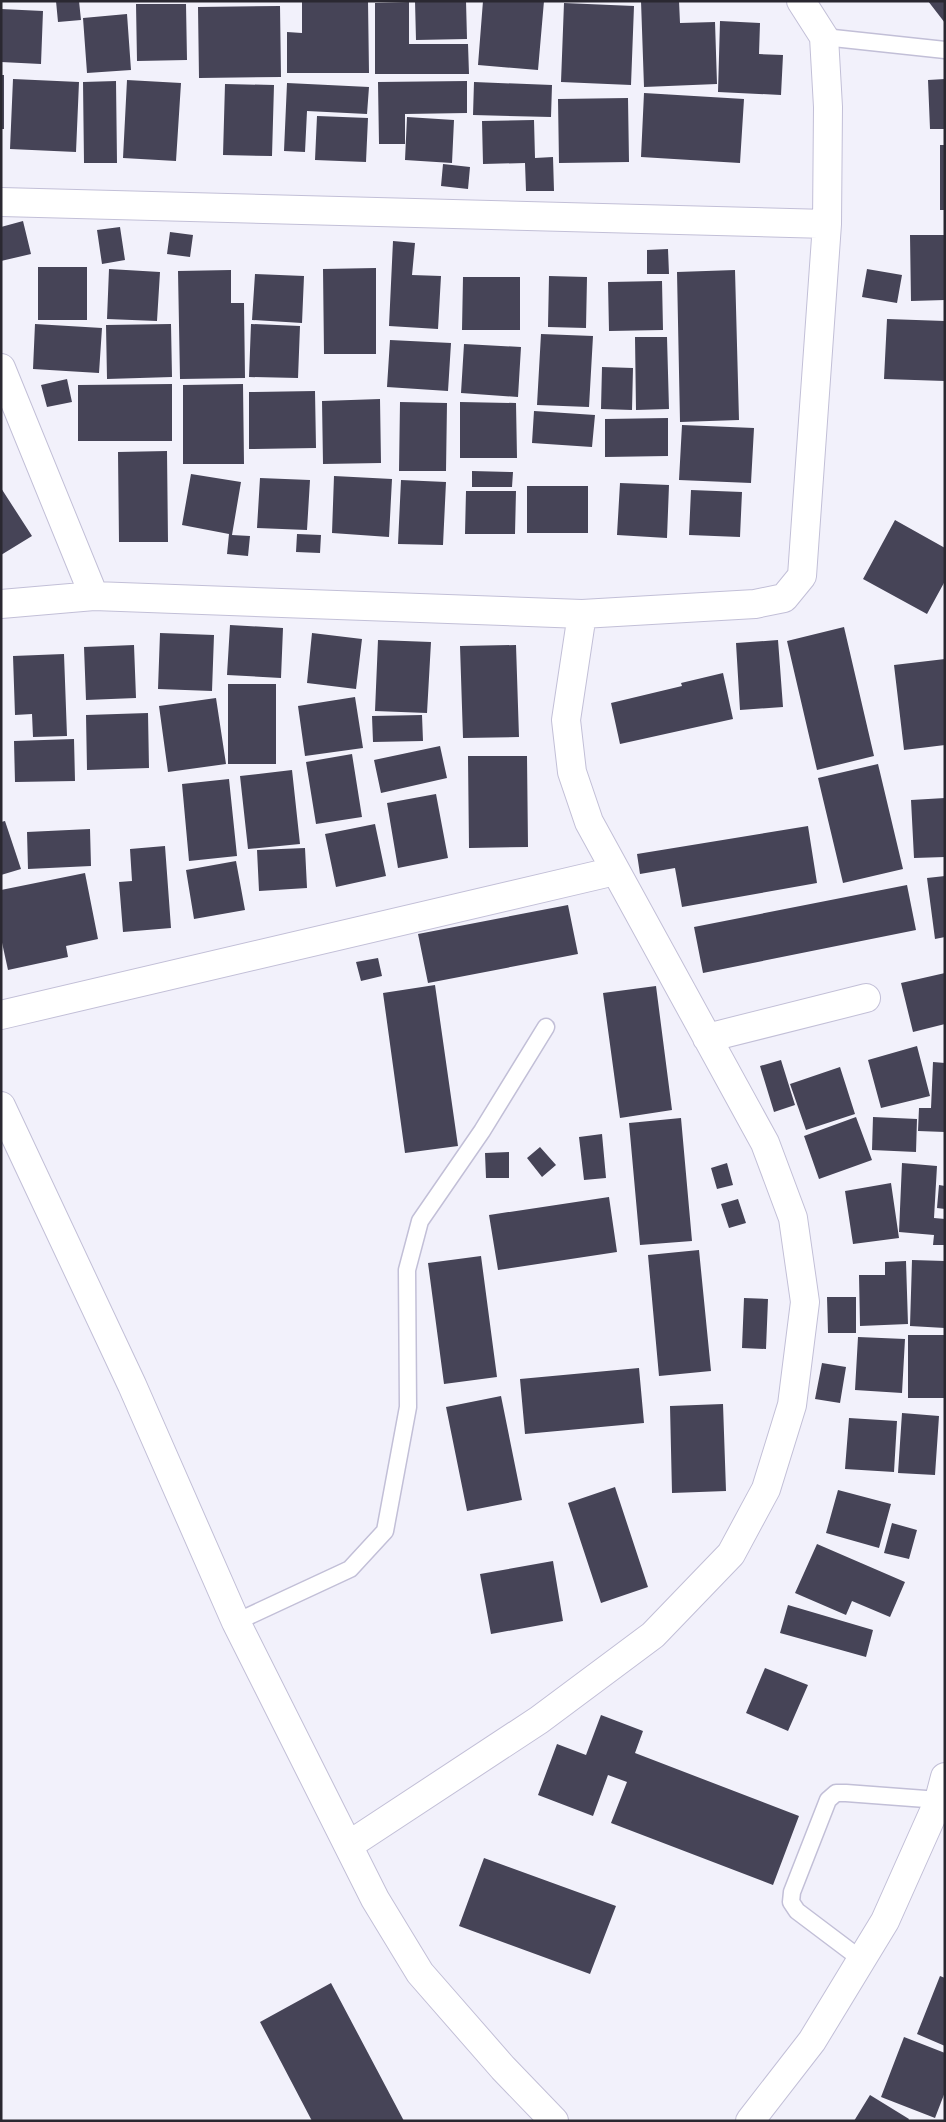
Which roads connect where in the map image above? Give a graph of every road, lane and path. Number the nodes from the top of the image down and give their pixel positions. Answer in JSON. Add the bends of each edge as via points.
{"nodes":[{"id":1,"x":801,"y":1,"type":"edge"},
{"id":2,"x":824,"y":38,"type":"junction"},
{"id":3,"x":945,"y":50,"type":"edge"},
{"id":4,"x":1,"y":202,"type":"edge"},
{"id":5,"x":827,"y":224,"type":"junction"},
{"id":6,"x":1,"y":368,"type":"edge"},
{"id":7,"x":94,"y":596,"type":"junction"},
{"id":8,"x":1,"y":604,"type":"edge"},
{"id":9,"x":582,"y":614,"type":"junction"},
{"id":10,"x":616,"y":871,"type":"junction"},
{"id":11,"x":866,"y":998,"type":"dead end"},
{"id":12,"x":1,"y":1015,"type":"edge"},
{"id":13,"x":546,"y":1027,"type":"dead end"},
{"id":14,"x":707,"y":1038,"type":"junction"},
{"id":15,"x":1,"y":1106,"type":"edge"},
{"id":16,"x":236,"y":1622,"type":"junction"},
{"id":17,"x":942,"y":1788,"type":"edge"},
{"id":18,"x":349,"y":1845,"type":"junction"},
{"id":19,"x":862,"y":1960,"type":"junction"},
{"id":20,"x":554,"y":2121,"type":"edge"},
{"id":21,"x":750,"y":2121,"type":"edge"}],
"edges":[{"from":1,"to":2,"type":"street"},
{"from":2,"to":3,"type":"lane"},
{"from":2,"to":5,"type":"street","via":[[828,107]]},
{"from":4,"to":5,"type":"street"},
{"from":5,"to":9,"type":"street","via":[[802,576],[784,598],[755,604]]},
{"from":6,"to":7,"type":"street"},
{"from":7,"to":8,"type":"street"},
{"from":7,"to":9,"type":"street"},
{"from":9,"to":10,"type":"street","via":[[566,720],[572,772],[589,822]]},
{"from":10,"to":12,"type":"street"},
{"from":10,"to":14,"type":"street"},
{"from":11,"to":14,"type":"street"},
{"from":13,"to":16,"type":"lane","via":[[482,1131],[420,1221],[407,1270],[408,1407],[385,1530],[350,1569]]},
{"from":14,"to":18,"type":"street","via":[[765,1142],[794,1218],[805,1302],[792,1405],[766,1490],[731,1554],[653,1635],[539,1720]]},
{"from":15,"to":16,"type":"street","via":[[132,1385]]},
{"from":16,"to":18,"type":"street"},
{"from":17,"to":19,"type":"street","via":[[885,1921]]},
{"from":17,"to":19,"type":"lane","via":[[836,1793],[828,1800],[791,1902],[797,1911]]},
{"from":18,"to":20,"type":"street","via":[[375,1899],[420,1973]]},
{"from":19,"to":21,"type":"street","via":[[812,2041]]}]}
